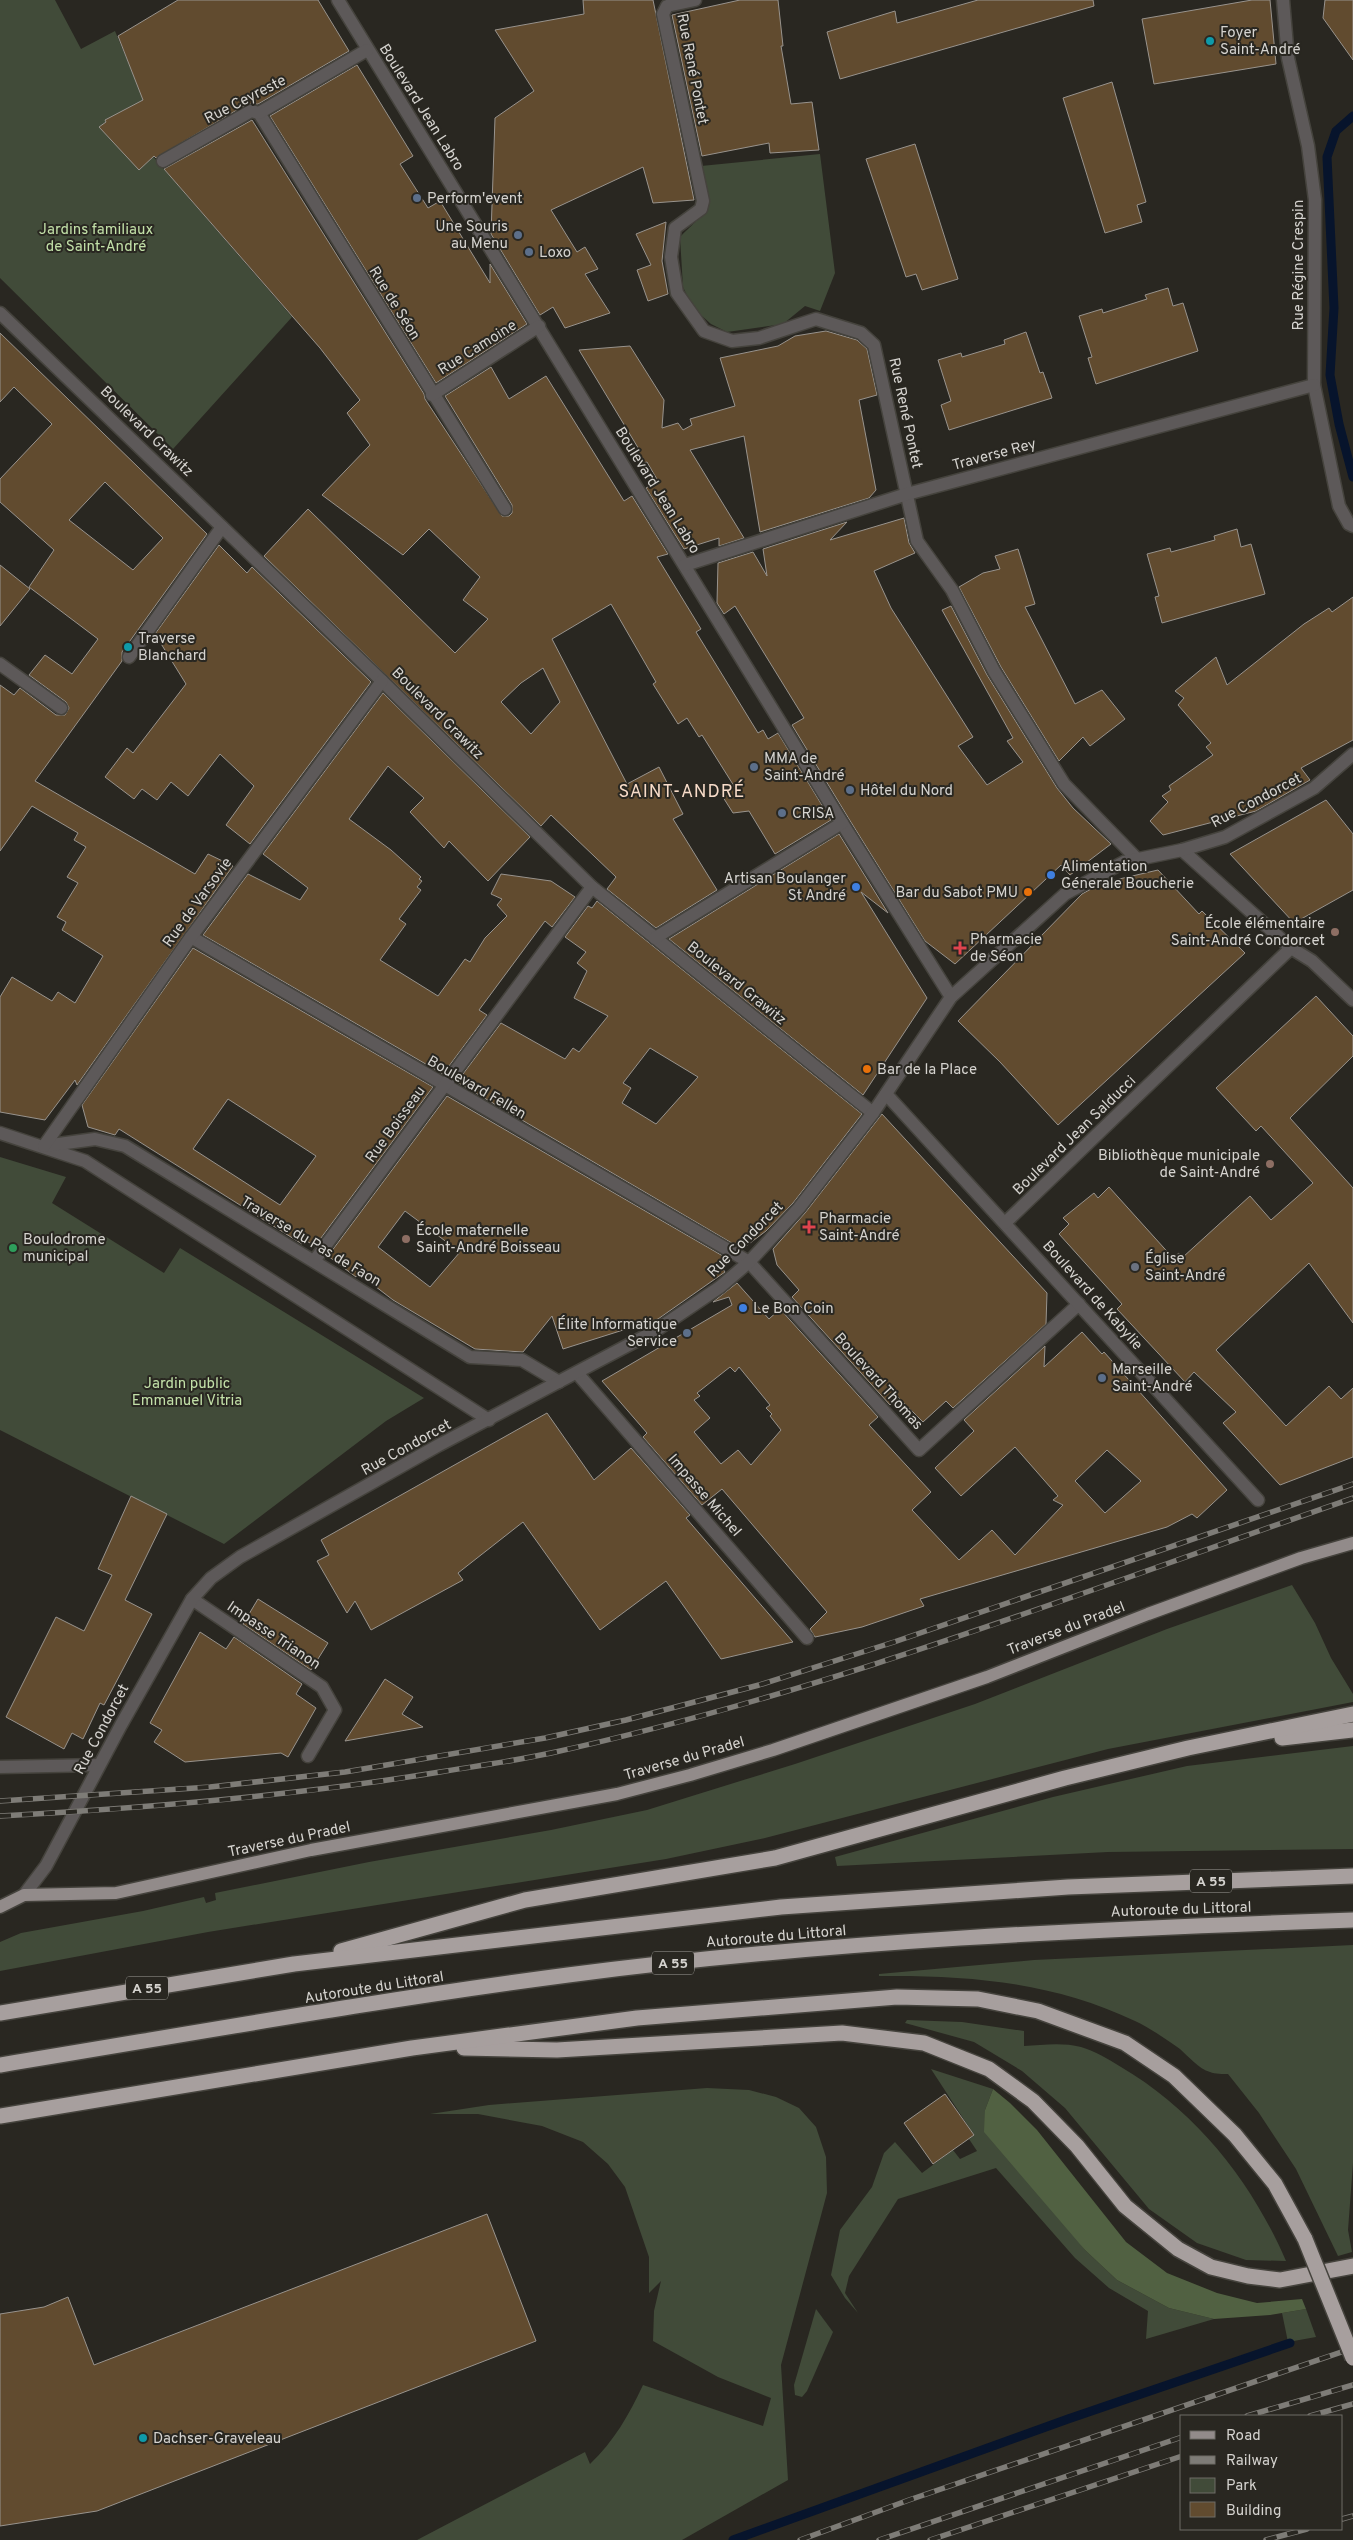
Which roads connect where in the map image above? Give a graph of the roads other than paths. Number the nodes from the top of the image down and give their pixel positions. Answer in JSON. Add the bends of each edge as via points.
{"nodes":[{"id":1,"x":338,"y":0,"type":"edge"},
{"id":2,"x":695,"y":0,"type":"edge"},
{"id":3,"x":1283,"y":0,"type":"edge"},
{"id":4,"x":368,"y":50,"type":"junction"},
{"id":5,"x":259,"y":113,"type":"junction"},
{"id":6,"x":163,"y":161,"type":"dead end"},
{"id":7,"x":0,"y":313,"type":"edge"},
{"id":8,"x":539,"y":326,"type":"junction"},
{"id":9,"x":1314,"y":385,"type":"junction"},
{"id":10,"x":432,"y":394,"type":"junction"},
{"id":11,"x":907,"y":494,"type":"junction"},
{"id":12,"x":505,"y":509,"type":"dead end"},
{"id":13,"x":1353,"y":526,"type":"edge"},
{"id":14,"x":222,"y":527,"type":"junction"},
{"id":15,"x":685,"y":565,"type":"junction"},
{"id":16,"x":129,"y":657,"type":"dead end"},
{"id":17,"x":0,"y":664,"type":"edge"},
{"id":18,"x":382,"y":681,"type":"junction"},
{"id":19,"x":62,"y":708,"type":"dead end"},
{"id":20,"x":1353,"y":754,"type":"edge"},
{"id":21,"x":842,"y":823,"type":"junction"},
{"id":22,"x":1182,"y":850,"type":"junction"},
{"id":23,"x":1137,"y":859,"type":"junction"},
{"id":24,"x":592,"y":887,"type":"junction"},
{"id":25,"x":191,"y":937,"type":"junction"},
{"id":26,"x":655,"y":938,"type":"junction"},
{"id":27,"x":1291,"y":948,"type":"junction"},
{"id":28,"x":951,"y":997,"type":"junction"},
{"id":29,"x":1353,"y":1000,"type":"edge"},
{"id":30,"x":443,"y":1086,"type":"junction"},
{"id":31,"x":886,"y":1094,"type":"junction"},
{"id":32,"x":873,"y":1113,"type":"junction"},
{"id":33,"x":0,"y":1134,"type":"edge"},
{"id":34,"x":44,"y":1146,"type":"junction"},
{"id":35,"x":1005,"y":1223,"type":"junction"},
{"id":36,"x":314,"y":1261,"type":"junction"},
{"id":37,"x":749,"y":1262,"type":"junction"},
{"id":38,"x":1079,"y":1304,"type":"junction"},
{"id":39,"x":577,"y":1373,"type":"junction"},
{"id":40,"x":559,"y":1382,"type":"junction"},
{"id":41,"x":489,"y":1420,"type":"junction"},
{"id":42,"x":1258,"y":1500,"type":"dead end"},
{"id":43,"x":1353,"y":1544,"type":"edge"},
{"id":44,"x":192,"y":1599,"type":"junction"},
{"id":45,"x":807,"y":1638,"type":"dead end"},
{"id":46,"x":1353,"y":1714,"type":"edge"},
{"id":47,"x":1353,"y":1730,"type":"edge"},
{"id":48,"x":1188,"y":1748,"type":"junction"},
{"id":49,"x":308,"y":1756,"type":"dead end"},
{"id":50,"x":100,"y":1765,"type":"junction"},
{"id":51,"x":0,"y":1767,"type":"edge"},
{"id":52,"x":1353,"y":1876,"type":"edge"},
{"id":53,"x":24,"y":1895,"type":"junction"},
{"id":54,"x":0,"y":1907,"type":"edge"},
{"id":55,"x":1353,"y":1920,"type":"edge"},
{"id":56,"x":294,"y":1964,"type":"junction"},
{"id":57,"x":0,"y":2013,"type":"edge"},
{"id":58,"x":412,"y":2048,"type":"junction"},
{"id":59,"x":0,"y":2065,"type":"edge"},
{"id":60,"x":0,"y":2116,"type":"edge"},
{"id":61,"x":1353,"y":2266,"type":"edge"},
{"id":62,"x":1353,"y":2358,"type":"edge"}],
"edges":[{"from":1,"to":4,"type":"street","name":"Boulevard Jean Labro"},
{"from":2,"to":11,"type":"street","name":"Rue René Pontet","via":[[667,6],[663,14],[703,201],[700,209],[675,228],[671,257],[677,293],[704,331],[732,341],[758,338],[816,319],[861,333],[874,345]]},
{"from":3,"to":9,"type":"street","name":"Rue Régine Crespin","via":[[1288,58],[1308,146],[1315,200]]},
{"from":4,"to":5,"type":"street","name":"Rue Ceyreste"},
{"from":4,"to":8,"type":"street","name":"Boulevard Jean Labro"},
{"from":5,"to":6,"type":"street","name":"Rue Ceyreste","via":[[251,111]]},
{"from":5,"to":10,"type":"street","name":"Rue de Séon"},
{"from":7,"to":14,"type":"street","name":"Boulevard Grawitz"},
{"from":8,"to":10,"type":"street","name":"Rue Camoine"},
{"from":8,"to":15,"type":"street","name":"Boulevard Jean Labro"},
{"from":9,"to":11,"type":"street","name":"Traverse Rey"},
{"from":9,"to":13,"type":"street","name":"Rue Régine Crespin","via":[[1339,506]]},
{"from":10,"to":12,"type":"street","name":"Rue de Séon"},
{"from":11,"to":15,"type":"street","name":"Traverse Rey"},
{"from":11,"to":23,"type":"street","name":"Rue René Pontet","via":[[917,541],[952,590],[994,671],[1064,784]]},
{"from":14,"to":16,"type":"street"},
{"from":14,"to":18,"type":"street","name":"Boulevard Grawitz"},
{"from":15,"to":21,"type":"street","name":"Boulevard Jean Labro"},
{"from":17,"to":19,"type":"street"},
{"from":18,"to":24,"type":"street","name":"Boulevard Grawitz"},
{"from":18,"to":25,"type":"street","name":"Rue de Varsovie"},
{"from":20,"to":22,"type":"street","name":"Rue Condorcet","via":[[1306,792],[1225,837]]},
{"from":21,"to":26,"type":"street"},
{"from":21,"to":28,"type":"street","name":"Boulevard Jean Labro"},
{"from":22,"to":23,"type":"street","name":"Rue Condorcet"},
{"from":22,"to":27,"type":"street"},
{"from":23,"to":28,"type":"street","name":"Rue Condorcet","via":[[1124,862],[1064,894]]},
{"from":24,"to":26,"type":"street","name":"Boulevard Grawitz"},
{"from":24,"to":30,"type":"street","name":"Rue Boisseau"},
{"from":25,"to":30,"type":"street","name":"Boulevard Fellen"},
{"from":25,"to":34,"type":"street","name":"Rue de Varsovie"},
{"from":26,"to":32,"type":"street","name":"Boulevard Grawitz"},
{"from":27,"to":29,"type":"street","via":[[1312,961]]},
{"from":27,"to":35,"type":"street","name":"Boulevard Jean Salducci"},
{"from":28,"to":31,"type":"street","name":"Rue Condorcet"},
{"from":30,"to":36,"type":"street","name":"Rue Boisseau"},
{"from":30,"to":37,"type":"street","name":"Boulevard Fellen"},
{"from":31,"to":32,"type":"street","name":"Rue Condorcet"},
{"from":31,"to":35,"type":"street"},
{"from":32,"to":37,"type":"street","name":"Rue Condorcet","via":[[800,1208]]},
{"from":33,"to":34,"type":"street","name":"Traverse du Pas de Faon"},
{"from":34,"to":36,"type":"street","name":"Traverse du Pas de Faon","via":[[95,1139],[125,1146]]},
{"from":34,"to":41,"type":"street","name":"Traverse du Pas de Faon","via":[[84,1161]]},
{"from":35,"to":38,"type":"street","name":"Boulevard de Kabylie"},
{"from":36,"to":40,"type":"street","name":"Traverse du Pas de Faon","via":[[470,1357],[522,1360]]},
{"from":37,"to":38,"type":"street","name":"Boulevard Thomas","via":[[919,1450]]},
{"from":37,"to":39,"type":"street","name":"Rue Condorcet","via":[[720,1288],[655,1331]]},
{"from":38,"to":42,"type":"street","name":"Boulevard de Kabylie"},
{"from":39,"to":40,"type":"street","name":"Rue Condorcet"},
{"from":39,"to":45,"type":"street","name":"Impasse Michel"},
{"from":40,"to":41,"type":"street","name":"Rue Condorcet"},
{"from":41,"to":44,"type":"street","name":"Rue Condorcet","via":[[240,1557],[211,1578]]},
{"from":43,"to":53,"type":"main road","name":"Traverse du Pradel","via":[[1301,1558],[987,1676],[773,1750],[690,1775],[617,1794],[311,1850],[116,1893]]},
{"from":44,"to":49,"type":"street","name":"Impasse Trianon","via":[[322,1687],[335,1710]]},
{"from":44,"to":50,"type":"street","name":"Rue Condorcet"},
{"from":46,"to":48,"type":"highway"},
{"from":47,"to":48,"type":"highway"},
{"from":48,"to":56,"type":"highway","via":[[1065,1778],[775,1858],[525,1900]]},
{"from":50,"to":51,"type":"street"},
{"from":50,"to":53,"type":"street","name":"Rue Condorcet","via":[[46,1866]]},
{"from":52,"to":56,"type":"highway","name":"Autoroute du Littoral","number":"A 55","via":[[1068,1887],[781,1907]]},
{"from":53,"to":54,"type":"main road","name":"Traverse du Pradel"},
{"from":55,"to":59,"type":"highway","name":"Autoroute du Littoral","number":"A 55","via":[[1093,1929],[779,1952],[550,1978],[350,2007]]},
{"from":56,"to":57,"type":"highway","name":"Autoroute du Littoral","number":"A 55"},
{"from":58,"to":60,"type":"highway"},
{"from":58,"to":61,"type":"highway","via":[[557,2050],[842,2034],[924,2042],[989,2068],[1033,2101],[1077,2146],[1125,2206],[1178,2249],[1211,2267],[1280,2280]]},
{"from":58,"to":62,"type":"highway","bridge":true,"via":[[637,2018],[897,1997],[978,1999],[1038,2011],[1125,2043],[1174,2076],[1236,2135],[1269,2177],[1305,2239]]}]}
